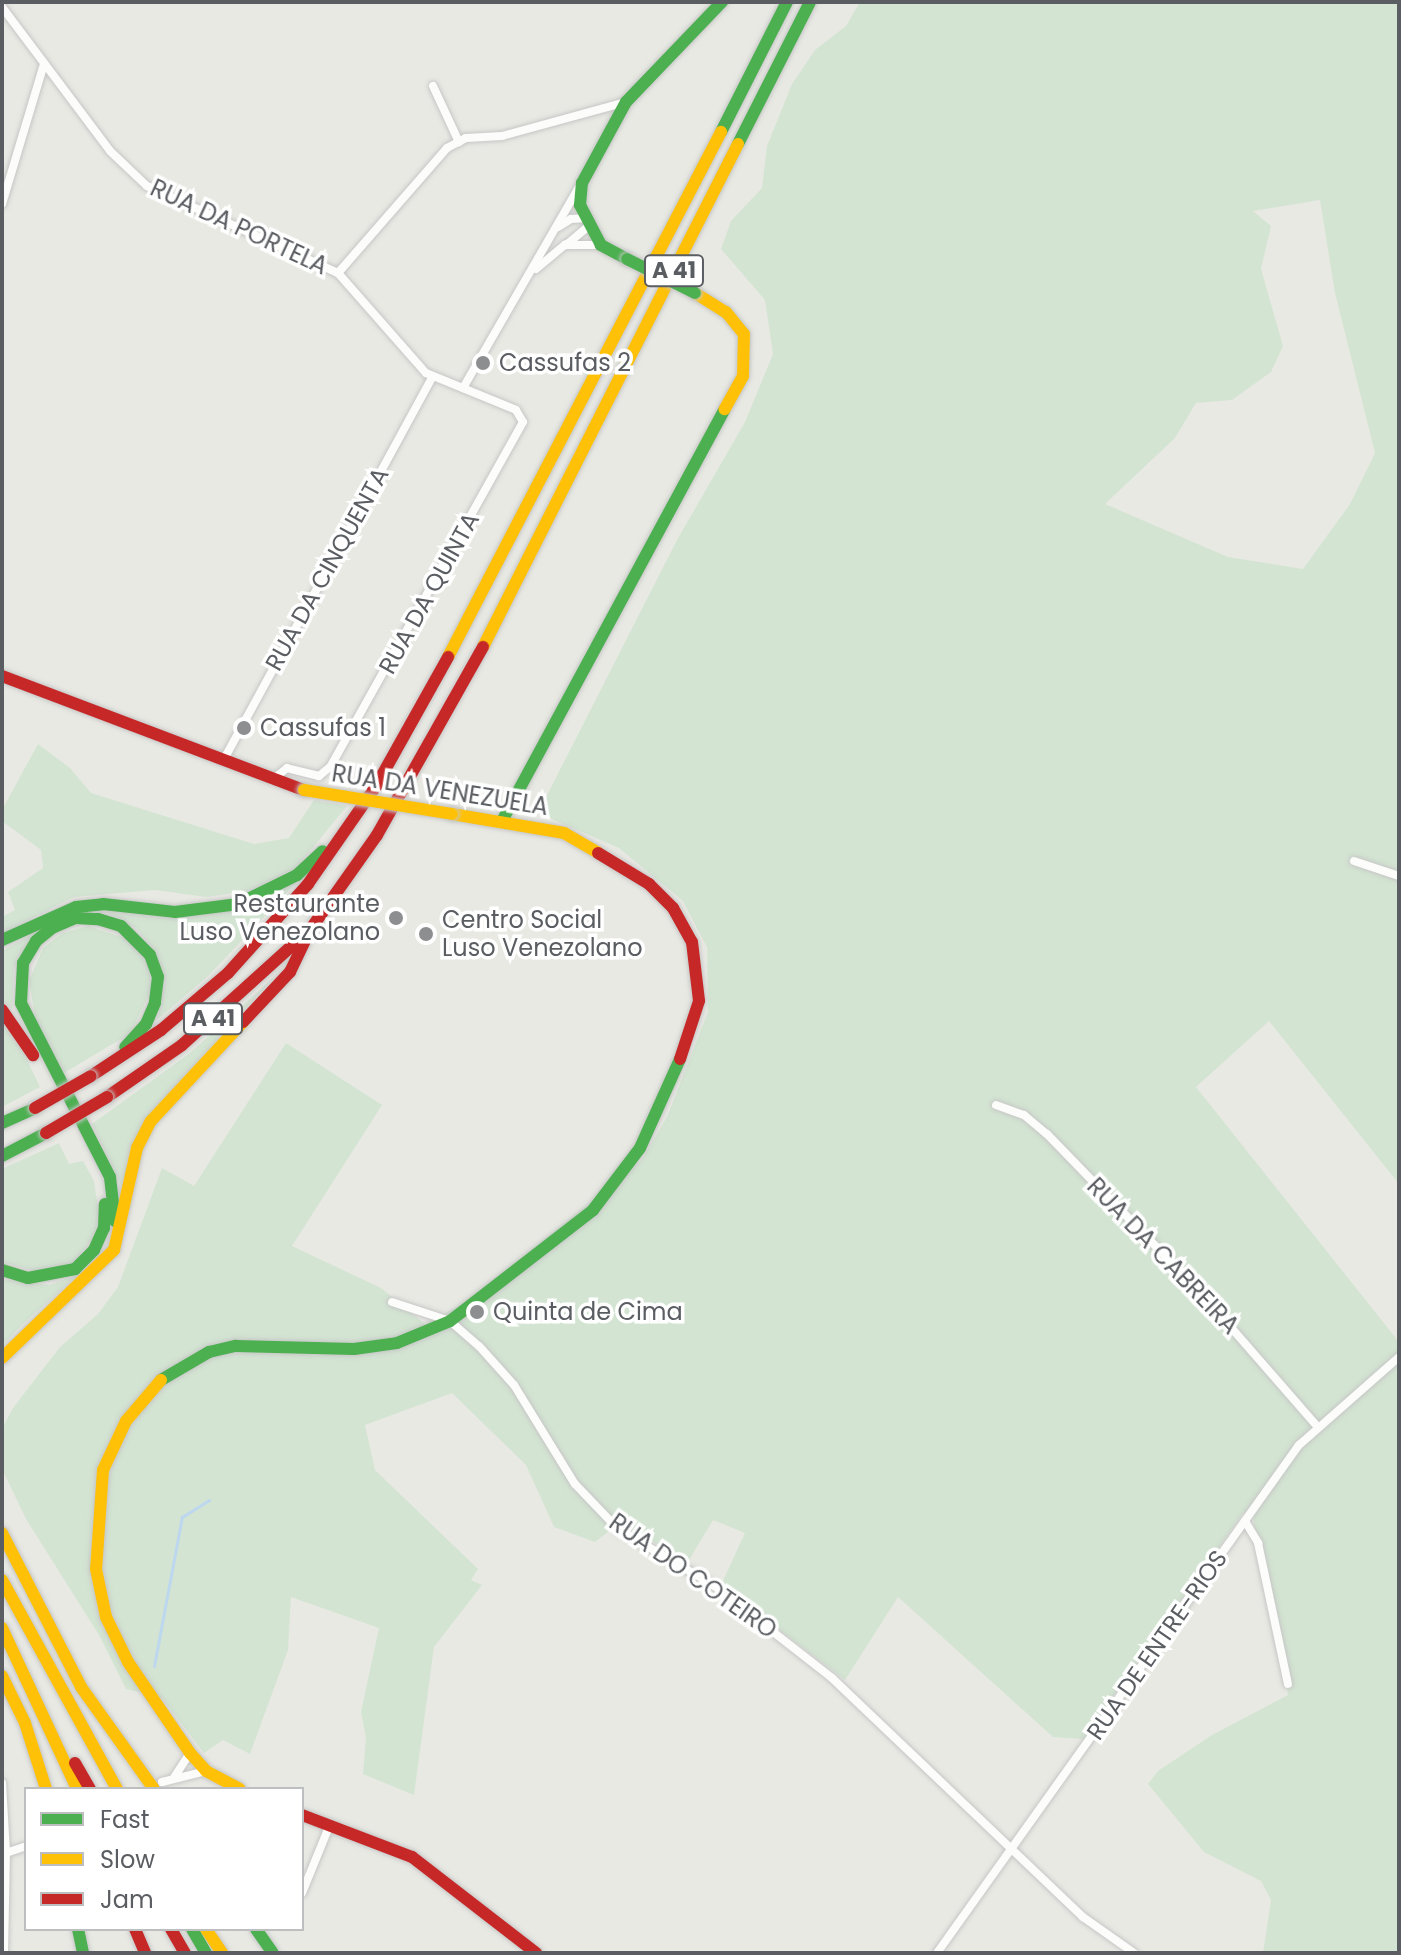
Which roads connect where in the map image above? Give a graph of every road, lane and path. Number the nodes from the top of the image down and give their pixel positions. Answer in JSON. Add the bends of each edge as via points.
{"nodes":[{"id":1,"x":722,"y":2,"type":"edge"},
{"id":2,"x":787,"y":2,"type":"edge"},
{"id":3,"x":810,"y":2,"type":"edge"},
{"id":4,"x":2,"y":7,"type":"edge"},
{"id":5,"x":44,"y":64,"type":"junction"},
{"id":6,"x":433,"y":86,"type":"dead end"},
{"id":7,"x":626,"y":102,"type":"junction"},
{"id":8,"x":459,"y":142,"type":"junction"},
{"id":9,"x":582,"y":183,"type":"junction"},
{"id":10,"x":2,"y":204,"type":"edge"},
{"id":11,"x":588,"y":222,"type":"junction"},
{"id":12,"x":554,"y":229,"type":"junction"},
{"id":13,"x":565,"y":245,"type":"junction"},
{"id":14,"x":601,"y":245,"type":"junction"},
{"id":15,"x":532,"y":272,"type":"junction"},
{"id":16,"x":338,"y":273,"type":"junction"},
{"id":17,"x":432,"y":377,"type":"junction"},
{"id":18,"x":463,"y":388,"type":"junction"},
{"id":19,"x":2,"y":676,"type":"edge"},
{"id":20,"x":223,"y":761,"type":"junction"},
{"id":21,"x":272,"y":780,"type":"junction"},
{"id":22,"x":502,"y":821,"type":"junction"},
{"id":23,"x":343,"y":834,"type":"junction"},
{"id":24,"x":1354,"y":861,"type":"dead end"},
{"id":25,"x":1399,"y":876,"type":"edge"},
{"id":26,"x":310,"y":930,"type":"junction"},
{"id":27,"x":2,"y":940,"type":"edge"},
{"id":28,"x":2,"y":1010,"type":"edge"},
{"id":29,"x":116,"y":1061,"type":"junction"},
{"id":30,"x":996,"y":1105,"type":"dead end"},
{"id":31,"x":2,"y":1123,"type":"edge"},
{"id":32,"x":2,"y":1156,"type":"edge"},
{"id":33,"x":100,"y":1264,"type":"junction"},
{"id":34,"x":2,"y":1270,"type":"edge"},
{"id":35,"x":392,"y":1302,"type":"dead end"},
{"id":36,"x":450,"y":1321,"type":"junction"},
{"id":37,"x":1399,"y":1357,"type":"edge"},
{"id":38,"x":2,"y":1358,"type":"edge"},
{"id":39,"x":1316,"y":1425,"type":"junction"},
{"id":40,"x":1245,"y":1521,"type":"junction"},
{"id":41,"x":2,"y":1533,"type":"edge"},
{"id":42,"x":2,"y":1580,"type":"edge"},
{"id":43,"x":2,"y":1628,"type":"edge"},
{"id":44,"x":2,"y":1676,"type":"edge"},
{"id":45,"x":1288,"y":1684,"type":"dead end"},
{"id":46,"x":43,"y":1706,"type":"junction"},
{"id":47,"x":190,"y":1753,"type":"junction"},
{"id":48,"x":206,"y":1771,"type":"junction"},
{"id":49,"x":175,"y":1776,"type":"junction"},
{"id":50,"x":2,"y":1783,"type":"edge"},
{"id":51,"x":158,"y":1785,"type":"edge"},
{"id":52,"x":45,"y":1787,"type":"edge"},
{"id":53,"x":76,"y":1787,"type":"edge"},
{"id":54,"x":89,"y":1787,"type":"edge"},
{"id":55,"x":114,"y":1787,"type":"edge"},
{"id":56,"x":236,"y":1787,"type":"edge"},
{"id":57,"x":304,"y":1816,"type":"edge"},
{"id":58,"x":329,"y":1827,"type":"junction"},
{"id":59,"x":24,"y":1847,"type":"edge"},
{"id":60,"x":1010,"y":1847,"type":"junction"},
{"id":61,"x":6,"y":1853,"type":"junction"},
{"id":62,"x":304,"y":1888,"type":"edge"},
{"id":63,"x":78,"y":1931,"type":"edge"},
{"id":64,"x":136,"y":1931,"type":"edge"},
{"id":65,"x":172,"y":1931,"type":"edge"},
{"id":66,"x":193,"y":1931,"type":"edge"},
{"id":67,"x":207,"y":1931,"type":"edge"},
{"id":68,"x":257,"y":1931,"type":"edge"},
{"id":69,"x":4,"y":1953,"type":"edge"},
{"id":70,"x":83,"y":1953,"type":"edge"},
{"id":71,"x":145,"y":1953,"type":"edge"},
{"id":72,"x":185,"y":1953,"type":"edge"},
{"id":73,"x":206,"y":1953,"type":"edge"},
{"id":74,"x":222,"y":1953,"type":"edge"},
{"id":75,"x":273,"y":1953,"type":"edge"},
{"id":76,"x":536,"y":1953,"type":"edge"},
{"id":77,"x":937,"y":1953,"type":"edge"},
{"id":78,"x":1134,"y":1953,"type":"edge"}],
"edges":[{"from":1,"to":7,"type":"main road"},
{"from":2,"to":23,"type":"main road","number":"A 41","via":[[515,536],[412,726]]},
{"from":3,"to":26,"type":"main road","number":"A 41","via":[[436,736],[377,835]]},
{"from":4,"to":5,"type":"street","name":"RUA DA PORTELA"},
{"from":5,"to":10,"type":"street"},
{"from":5,"to":16,"type":"street","name":"RUA DA PORTELA","via":[[110,151],[147,186]]},
{"from":6,"to":8,"type":"street"},
{"from":7,"to":8,"type":"street","via":[[502,136]]},
{"from":7,"to":9,"type":"main road"},
{"from":8,"to":16,"type":"street","via":[[447,148]]},
{"from":9,"to":11,"type":"main road","via":[[580,205]]},
{"from":9,"to":12,"type":"street"},
{"from":11,"to":12,"type":"street","via":[[571,219]]},
{"from":11,"to":13,"type":"street"},
{"from":11,"to":14,"type":"main road"},
{"from":12,"to":15,"type":"street"},
{"from":13,"to":14,"type":"street"},
{"from":13,"to":15,"type":"street"},
{"from":14,"to":22,"type":"main road","bridge":true,"via":[[695,293],[737,323],[746,345],[743,376]]},
{"from":15,"to":18,"type":"street"},
{"from":16,"to":17,"type":"street","name":"RUA DA PORTELA"},
{"from":17,"to":18,"type":"street","name":"RUA DA PORTELA"},
{"from":17,"to":20,"type":"street","name":"RUA DA CINQUENTA"},
{"from":18,"to":21,"type":"street","name":"RUA DA QUINTA","via":[[516,410],[523,422],[517,437],[331,766],[319,776],[287,768]]},
{"from":19,"to":20,"type":"main road","name":"RUA DA VENEZUELA"},
{"from":20,"to":21,"type":"main road","name":"RUA DA VENEZUELA"},
{"from":21,"to":22,"type":"main road","name":"RUA DA VENEZUELA","bridge":true,"via":[[304,790]]},
{"from":22,"to":36,"type":"main road","name":"RUA DA VENEZUELA","via":[[564,833],[662,895],[692,942],[699,1001],[659,1112],[620,1180],[566,1236]]},
{"from":23,"to":27,"type":"main road","via":[[297,875],[238,904],[175,912],[103,904],[76,907]]},
{"from":23,"to":29,"type":"main road","number":"A 41","via":[[295,900],[228,973]]},
{"from":24,"to":25,"type":"street"},
{"from":26,"to":32,"type":"main road","number":"A 41","bridge":true,"via":[[194,1035],[107,1097]]},
{"from":26,"to":33,"type":"main road","via":[[290,972],[151,1121],[137,1148],[117,1240]]},
{"from":28,"to":34,"type":"main road","via":[[38,1062],[88,1156],[106,1209],[94,1250],[75,1269],[28,1278]]},
{"from":29,"to":31,"type":"main road","number":"A 41","bridge":true},
{"from":29,"to":33,"type":"main road","via":[[146,1024],[158,977],[150,955],[121,926],[76,918],[36,941],[18,984],[29,1025],[110,1177],[114,1229]]},
{"from":30,"to":39,"type":"street","name":"RUA DA CABREIRA","via":[[1024,1115],[1047,1134],[1200,1292]]},
{"from":33,"to":38,"type":"main road"},
{"from":35,"to":36,"type":"street","name":"RUA DO COTEIRO"},
{"from":36,"to":47,"type":"main road","name":"RUA DA VENEZUELA","via":[[374,1347],[236,1346],[184,1364],[140,1403],[110,1449],[100,1494],[99,1592],[115,1640]]},
{"from":36,"to":60,"type":"street","name":"RUA DO COTEIRO","via":[[514,1385],[575,1484],[618,1529],[713,1585],[832,1678]]},
{"from":37,"to":39,"type":"street","name":"RUA DE ENTRE-RIOS"},
{"from":39,"to":40,"type":"street","name":"RUA DE ENTRE-RIOS"},
{"from":40,"to":45,"type":"street","via":[[1258,1543]]},
{"from":40,"to":60,"type":"street","name":"RUA DE ENTRE-RIOS"},
{"from":41,"to":51,"type":"main road","via":[[81,1687]]},
{"from":42,"to":55,"type":"main road"},
{"from":43,"to":46,"type":"main road"},
{"from":44,"to":52,"type":"main road","via":[[25,1723]]},
{"from":46,"to":53,"type":"main road"},
{"from":46,"to":54,"type":"main road"},
{"from":47,"to":48,"type":"main road","name":"RUA DA VENEZUELA"},
{"from":47,"to":49,"type":"street"},
{"from":48,"to":49,"type":"street"},
{"from":48,"to":56,"type":"main road"},
{"from":49,"to":51,"type":"street"},
{"from":50,"to":61,"type":"street"},
{"from":57,"to":58,"type":"main road"},
{"from":58,"to":62,"type":"street"},
{"from":58,"to":76,"type":"main road","via":[[412,1857]]},
{"from":59,"to":61,"type":"street"},
{"from":60,"to":77,"type":"street","name":"RUA DE ENTRE-RIOS"},
{"from":60,"to":78,"type":"street","name":"RUA DO COTEIRO","via":[[1083,1917]]},
{"from":61,"to":69,"type":"street"},
{"from":63,"to":70,"type":"main road"},
{"from":64,"to":71,"type":"main road"},
{"from":65,"to":72,"type":"main road"},
{"from":66,"to":73,"type":"main road"},
{"from":67,"to":74,"type":"main road"},
{"from":68,"to":75,"type":"main road"}]}
